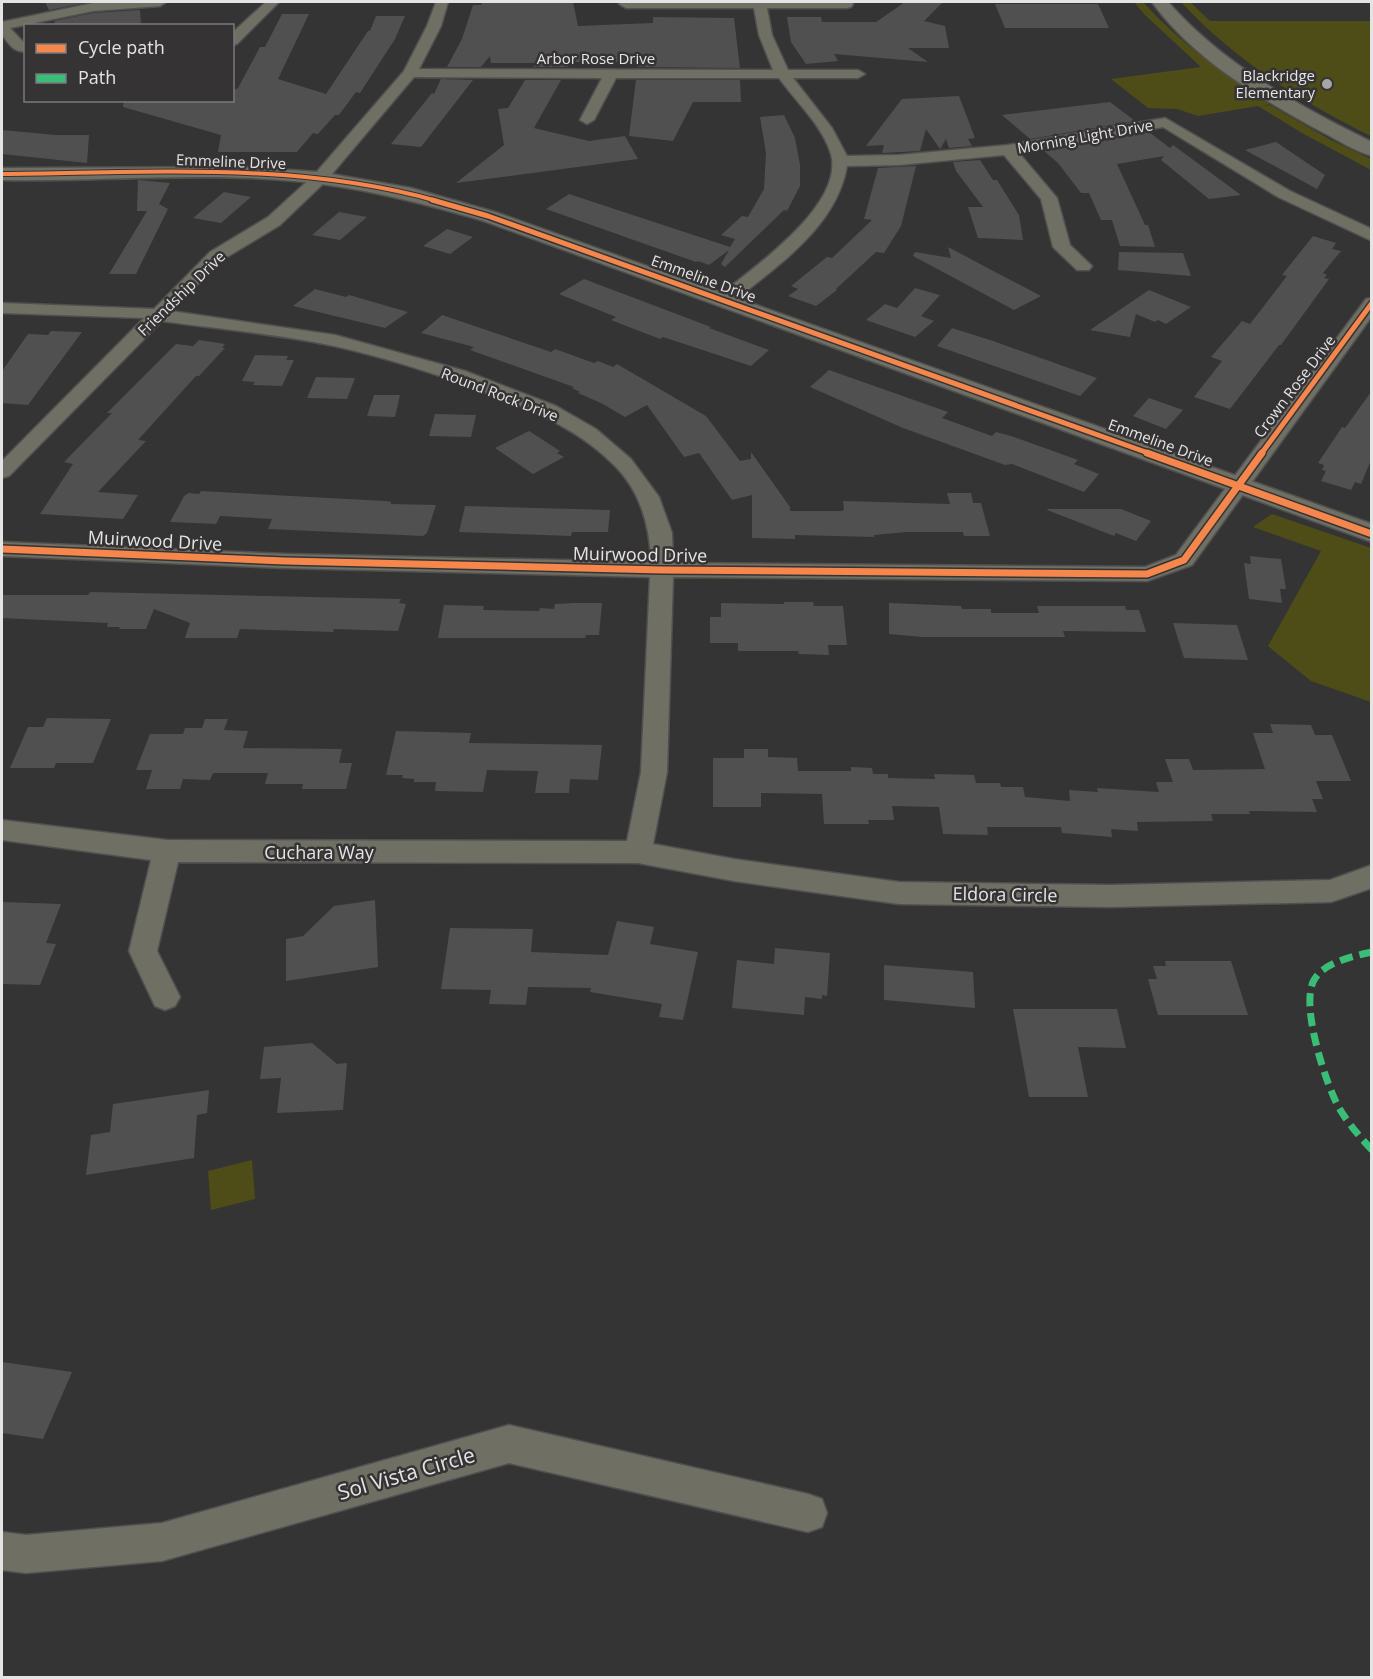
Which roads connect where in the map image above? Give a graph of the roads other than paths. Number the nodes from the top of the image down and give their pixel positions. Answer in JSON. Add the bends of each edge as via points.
{"nodes":[{"id":1,"x":160,"y":2,"type":"edge"},
{"id":2,"x":273,"y":2,"type":"edge"},
{"id":3,"x":442,"y":2,"type":"edge"},
{"id":4,"x":1160,"y":2,"type":"edge"},
{"id":5,"x":760,"y":3,"type":"edge"},
{"id":6,"x":626,"y":4,"type":"dead end"},
{"id":7,"x":846,"y":4,"type":"dead end"},
{"id":8,"x":2,"y":27,"type":"edge"},
{"id":9,"x":234,"y":39,"type":"edge"},
{"id":10,"x":21,"y":48,"type":"dead end"},
{"id":11,"x":410,"y":73,"type":"junction"},
{"id":12,"x":612,"y":74,"type":"junction"},
{"id":13,"x":858,"y":74,"type":"dead end"},
{"id":14,"x":782,"y":75,"type":"junction"},
{"id":15,"x":587,"y":120,"type":"dead end"},
{"id":16,"x":1008,"y":150,"type":"junction"},
{"id":17,"x":1371,"y":150,"type":"edge"},
{"id":18,"x":840,"y":161,"type":"junction"},
{"id":19,"x":2,"y":174,"type":"edge"},
{"id":20,"x":320,"y":178,"type":"junction"},
{"id":21,"x":1371,"y":237,"type":"edge"},
{"id":22,"x":1083,"y":266,"type":"dead end"},
{"id":23,"x":724,"y":300,"type":"junction"},
{"id":24,"x":1371,"y":303,"type":"edge"},
{"id":25,"x":2,"y":308,"type":"edge"},
{"id":26,"x":156,"y":315,"type":"junction"},
{"id":27,"x":2,"y":472,"type":"edge"},
{"id":28,"x":1237,"y":484,"type":"junction"},
{"id":29,"x":1371,"y":534,"type":"edge"},
{"id":30,"x":2,"y":549,"type":"edge"},
{"id":31,"x":662,"y":570,"type":"junction"},
{"id":32,"x":2,"y":830,"type":"edge"},
{"id":33,"x":167,"y":851,"type":"junction"},
{"id":34,"x":638,"y":852,"type":"junction"},
{"id":35,"x":1371,"y":876,"type":"edge"},
{"id":36,"x":165,"y":997,"type":"dead end"},
{"id":37,"x":808,"y":1513,"type":"dead end"},
{"id":38,"x":2,"y":1551,"type":"edge"}],
"edges":[{"from":1,"to":8,"type":"street","via":[[93,7]]},
{"from":2,"to":9,"type":"street"},
{"from":3,"to":11,"type":"street","name":"Friendship Drive"},
{"from":4,"to":17,"type":"main road","via":[[1220,58],[1279,99]]},
{"from":5,"to":6,"type":"street"},
{"from":5,"to":7,"type":"street"},
{"from":5,"to":14,"type":"street","via":[[764,36]]},
{"from":8,"to":10,"type":"street"},
{"from":11,"to":12,"type":"street","name":"Arbor Rose Drive"},
{"from":11,"to":20,"type":"street","name":"Friendship Drive"},
{"from":12,"to":14,"type":"street","name":"Arbor Rose Drive"},
{"from":12,"to":15,"type":"street"},
{"from":13,"to":14,"type":"street","name":"Arbor Rose Drive"},
{"from":14,"to":18,"type":"street","via":[[829,134]]},
{"from":16,"to":18,"type":"street","name":"Morning Light Drive"},
{"from":16,"to":21,"type":"street","name":"Morning Light Drive","via":[[1166,122],[1284,194]]},
{"from":16,"to":22,"type":"street","via":[[1048,198],[1062,247]]},
{"from":18,"to":23,"type":"street","via":[[832,193],[805,233]]},
{"from":19,"to":20,"type":"street","name":"Emmeline Drive","via":[[188,172]]},
{"from":20,"to":23,"type":"street","name":"Emmeline Drive","via":[[411,194],[477,213]]},
{"from":20,"to":26,"type":"street","name":"Friendship Drive","via":[[274,220],[216,255]]},
{"from":23,"to":28,"type":"street","name":"Emmeline Drive"},
{"from":24,"to":28,"type":"street","name":"Crown Rose Drive"},
{"from":25,"to":26,"type":"street","name":"Round Rock Drive"},
{"from":26,"to":27,"type":"street","name":"Friendship Drive"},
{"from":26,"to":31,"type":"street","name":"Round Rock Drive","via":[[335,341],[458,375],[549,410],[589,433],[624,463],[648,497],[661,532]]},
{"from":28,"to":29,"type":"street","name":"Emmeline Drive"},
{"from":28,"to":31,"type":"street","name":"Muirwood Drive","via":[[1184,560],[1147,574]]},
{"from":30,"to":31,"type":"street","name":"Muirwood Drive"},
{"from":31,"to":34,"type":"street","name":"Round Rock Drive","via":[[654,772]]},
{"from":32,"to":33,"type":"street","name":"Cuchara Way"},
{"from":33,"to":34,"type":"street","name":"Cuchara Way"},
{"from":33,"to":36,"type":"street","via":[[143,951]]},
{"from":34,"to":35,"type":"street","name":"Eldora Circle","via":[[899,893],[1111,896],[1331,891]]},
{"from":37,"to":38,"type":"street","name":"Sol Vista Circle","via":[[509,1443],[162,1542],[26,1554]]}]}
